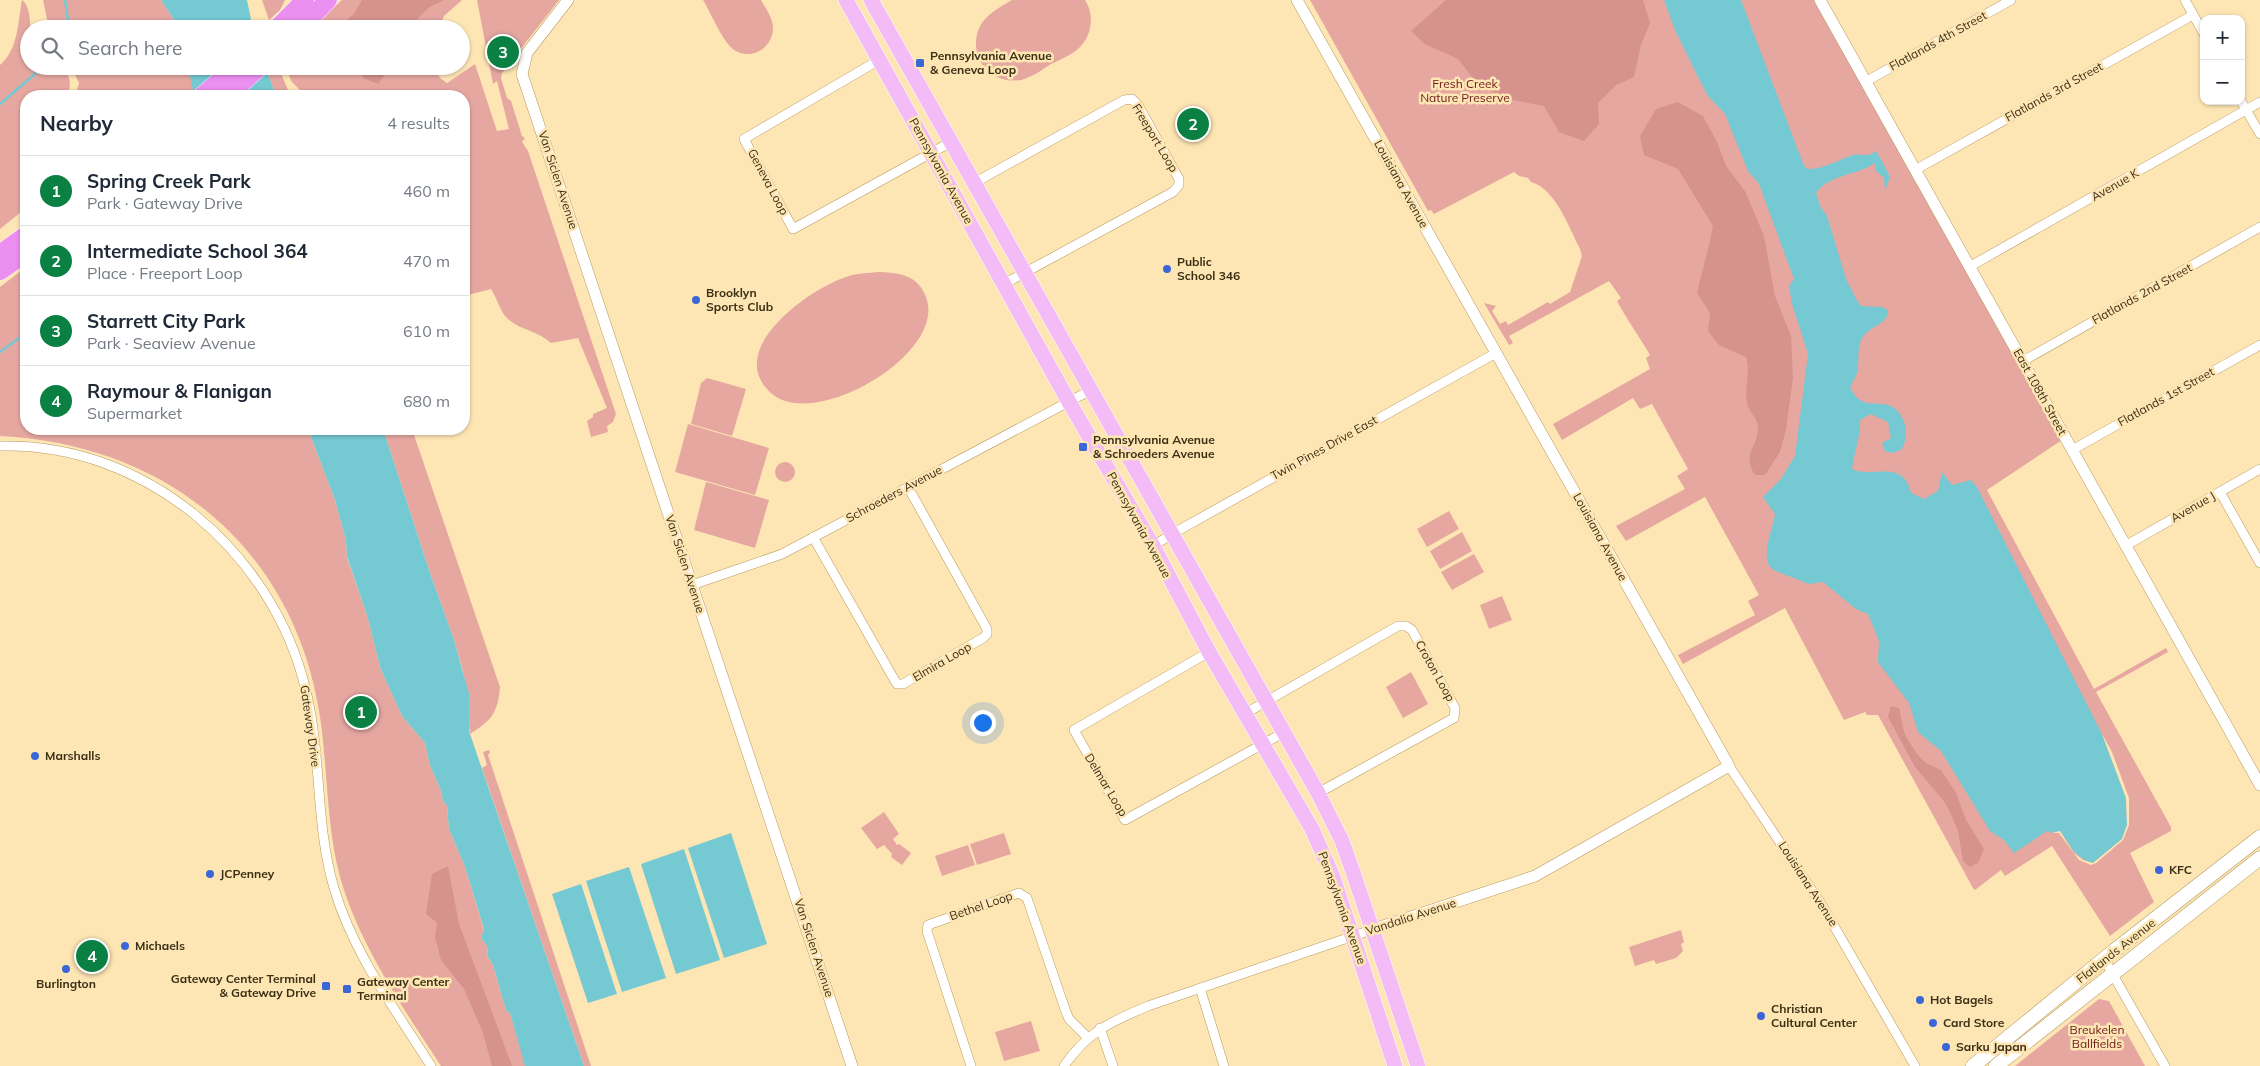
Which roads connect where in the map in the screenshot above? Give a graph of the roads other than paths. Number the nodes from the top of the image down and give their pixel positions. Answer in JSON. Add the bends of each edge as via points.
{"nodes":[{"id":1,"x":305,"y":0,"type":"edge"},
{"id":2,"x":328,"y":0,"type":"edge"},
{"id":3,"x":568,"y":0,"type":"edge"},
{"id":4,"x":846,"y":0,"type":"edge"},
{"id":5,"x":1297,"y":0,"type":"edge"},
{"id":6,"x":1820,"y":0,"type":"edge"},
{"id":7,"x":2012,"y":0,"type":"edge"},
{"id":8,"x":2185,"y":0,"type":"edge"},
{"id":9,"x":874,"y":1,"type":"edge"},
{"id":10,"x":2193,"y":15,"type":"junction"},
{"id":11,"x":284,"y":20,"type":"edge"},
{"id":12,"x":309,"y":20,"type":"edge"},
{"id":13,"x":2200,"y":27,"type":"edge"},
{"id":14,"x":879,"y":60,"type":"junction"},
{"id":15,"x":226,"y":75,"type":"edge"},
{"id":16,"x":250,"y":75,"type":"edge"},
{"id":17,"x":1865,"y":82,"type":"junction"},
{"id":18,"x":209,"y":90,"type":"edge"},
{"id":19,"x":234,"y":90,"type":"edge"},
{"id":20,"x":2260,"y":102,"type":"edge"},
{"id":21,"x":2243,"y":105,"type":"edge"},
{"id":22,"x":2246,"y":110,"type":"junction"},
{"id":23,"x":2260,"y":134,"type":"edge"},
{"id":24,"x":951,"y":142,"type":"junction"},
{"id":25,"x":931,"y":154,"type":"junction"},
{"id":26,"x":1915,"y":170,"type":"junction"},
{"id":27,"x":974,"y":183,"type":"junction"},
{"id":28,"x":2260,"y":227,"type":"edge"},
{"id":29,"x":20,"y":239,"type":"edge"},
{"id":30,"x":0,"y":254,"type":"edge"},
{"id":31,"x":20,"y":257,"type":"edge"},
{"id":32,"x":1969,"y":267,"type":"junction"},
{"id":33,"x":0,"y":271,"type":"edge"},
{"id":34,"x":1025,"y":273,"type":"junction"},
{"id":35,"x":1004,"y":284,"type":"junction"},
{"id":36,"x":2260,"y":345,"type":"edge"},
{"id":37,"x":1496,"y":353,"type":"junction"},
{"id":38,"x":2023,"y":361,"type":"junction"},
{"id":39,"x":1090,"y":390,"type":"junction"},
{"id":40,"x":1069,"y":402,"type":"junction"},
{"id":41,"x":0,"y":446,"type":"edge"},
{"id":42,"x":2072,"y":450,"type":"junction"},
{"id":43,"x":2260,"y":469,"type":"edge"},
{"id":44,"x":908,"y":487,"type":"junction"},
{"id":45,"x":2220,"y":492,"type":"junction"},
{"id":46,"x":1172,"y":534,"type":"junction"},
{"id":47,"x":813,"y":537,"type":"junction"},
{"id":48,"x":1153,"y":546,"type":"junction"},
{"id":49,"x":2125,"y":546,"type":"junction"},
{"id":50,"x":2260,"y":563,"type":"edge"},
{"id":51,"x":692,"y":585,"type":"junction"},
{"id":52,"x":1209,"y":652,"type":"junction"},
{"id":53,"x":1266,"y":702,"type":"junction"},
{"id":54,"x":1246,"y":713,"type":"junction"},
{"id":55,"x":1284,"y":733,"type":"junction"},
{"id":56,"x":1264,"y":744,"type":"junction"},
{"id":57,"x":1729,"y":766,"type":"junction"},
{"id":58,"x":2260,"y":785,"type":"edge"},
{"id":59,"x":1318,"y":793,"type":"junction"},
{"id":60,"x":2260,"y":837,"type":"edge"},
{"id":61,"x":2260,"y":858,"type":"edge"},
{"id":62,"x":1371,"y":930,"type":"junction"},
{"id":63,"x":1353,"y":936,"type":"junction"},
{"id":64,"x":2104,"y":959,"type":"junction"},
{"id":65,"x":2113,"y":974,"type":"junction"},
{"id":66,"x":1200,"y":988,"type":"junction"},
{"id":67,"x":1100,"y":1028,"type":"junction"},
{"id":68,"x":1087,"y":1037,"type":"junction"},
{"id":69,"x":431,"y":1066,"type":"edge"},
{"id":70,"x":852,"y":1066,"type":"edge"},
{"id":71,"x":971,"y":1066,"type":"edge"},
{"id":72,"x":1064,"y":1066,"type":"edge"},
{"id":73,"x":1113,"y":1066,"type":"edge"},
{"id":74,"x":1224,"y":1066,"type":"edge"},
{"id":75,"x":1395,"y":1066,"type":"edge"},
{"id":76,"x":1418,"y":1066,"type":"edge"},
{"id":77,"x":1915,"y":1066,"type":"edge"},
{"id":78,"x":1973,"y":1066,"type":"edge"},
{"id":79,"x":1996,"y":1066,"type":"edge"},
{"id":80,"x":2166,"y":1066,"type":"edge"}],
"edges":[{"from":1,"to":11,"type":"highway"},
{"from":2,"to":12,"type":"highway"},
{"from":3,"to":51,"type":"street","name":"Van Siclen Avenue","via":[[527,52],[522,74]]},
{"from":4,"to":14,"type":"main road","name":"Pennsylvania Avenue"},
{"from":5,"to":37,"type":"street","name":"Louisiana Avenue"},
{"from":6,"to":17,"type":"street","name":"East 108th Street"},
{"from":7,"to":17,"type":"street","name":"Flatlands 4th Street"},
{"from":8,"to":10,"type":"street"},
{"from":9,"to":24,"type":"main road","name":"Pennsylvania Avenue"},
{"from":10,"to":13,"type":"street"},
{"from":10,"to":26,"type":"street","name":"Flatlands 3rd Street"},
{"from":14,"to":25,"type":"main road","name":"Pennsylvania Avenue"},
{"from":14,"to":25,"type":"street","name":"Geneva Loop","via":[[744,138],[794,229]]},
{"from":15,"to":18,"type":"highway"},
{"from":16,"to":19,"type":"highway"},
{"from":17,"to":26,"type":"street","name":"East 108th Street"},
{"from":20,"to":22,"type":"street","name":"Avenue K"},
{"from":21,"to":22,"type":"street"},
{"from":22,"to":23,"type":"street"},
{"from":22,"to":32,"type":"street","name":"Avenue K"},
{"from":24,"to":25,"type":"street","name":"Geneva Loop"},
{"from":24,"to":27,"type":"main road","name":"Pennsylvania Avenue"},
{"from":25,"to":35,"type":"main road","name":"Pennsylvania Avenue"},
{"from":26,"to":32,"type":"street","name":"East 108th Street"},
{"from":27,"to":34,"type":"main road","name":"Pennsylvania Avenue"},
{"from":27,"to":34,"type":"street","name":"Freeport Loop","via":[[1124,100],[1132,99],[1138,105],[1179,178],[1179,185],[1173,192]]},
{"from":28,"to":38,"type":"street","name":"Flatlands 2nd Street"},
{"from":29,"to":30,"type":"highway"},
{"from":31,"to":33,"type":"highway"},
{"from":32,"to":38,"type":"street","name":"East 108th Street"},
{"from":34,"to":35,"type":"street","name":"Freeport Loop"},
{"from":34,"to":39,"type":"main road","name":"Pennsylvania Avenue"},
{"from":35,"to":40,"type":"main road","name":"Pennsylvania Avenue"},
{"from":36,"to":42,"type":"street","name":"Flatlands 1st Street"},
{"from":37,"to":46,"type":"street","name":"Twin Pines Drive East"},
{"from":37,"to":57,"type":"street","name":"Louisiana Avenue"},
{"from":38,"to":42,"type":"street","name":"East 108th Street"},
{"from":39,"to":40,"type":"street","name":"Schroeders Avenue"},
{"from":39,"to":46,"type":"main road","name":"Pennsylvania Avenue"},
{"from":40,"to":44,"type":"street","name":"Schroeders Avenue"},
{"from":40,"to":48,"type":"main road","name":"Pennsylvania Avenue"},
{"from":41,"to":69,"type":"street","name":"Gateway Drive","via":[[73,455],[115,468],[154,487],[214,530],[263,589],[288,634],[306,691],[324,843],[337,898],[362,955]]},
{"from":42,"to":49,"type":"street","name":"East 108th Street"},
{"from":43,"to":45,"type":"street","name":"Avenue J"},
{"from":44,"to":47,"type":"street","name":"Schroeders Avenue"},
{"from":44,"to":47,"type":"street","name":"Elmira Loop","via":[[988,629],[983,638],[903,684],[895,681]]},
{"from":45,"to":49,"type":"street","name":"Avenue J"},
{"from":45,"to":50,"type":"street"},
{"from":46,"to":48,"type":"street","name":"Twin Pines Drive East"},
{"from":46,"to":53,"type":"main road","name":"Pennsylvania Avenue"},
{"from":47,"to":51,"type":"street","name":"Schroeders Avenue","via":[[782,554]]},
{"from":48,"to":52,"type":"main road","name":"Pennsylvania Avenue"},
{"from":49,"to":58,"type":"street","name":"East 108th Street"},
{"from":51,"to":70,"type":"street","name":"Van Siclen Avenue"},
{"from":52,"to":54,"type":"main road","name":"Pennsylvania Avenue"},
{"from":52,"to":56,"type":"street","name":"Delmar Loop","via":[[1074,730],[1125,820]]},
{"from":53,"to":54,"type":"street","name":"Croton Loop"},
{"from":53,"to":55,"type":"main road","name":"Pennsylvania Avenue"},
{"from":53,"to":59,"type":"street","name":"Croton Loop","via":[[1398,626],[1412,630],[1455,708],[1454,718]]},
{"from":54,"to":56,"type":"main road","name":"Pennsylvania Avenue"},
{"from":55,"to":56,"type":"street","name":"Delmar Loop"},
{"from":55,"to":59,"type":"main road","name":"Pennsylvania Avenue"},
{"from":56,"to":63,"type":"main road","name":"Pennsylvania Avenue","via":[[1322,852]]},
{"from":57,"to":62,"type":"street","name":"Vandalia Avenue","via":[[1535,876]]},
{"from":57,"to":77,"type":"street","name":"Louisiana Avenue","via":[[1825,910]]},
{"from":59,"to":62,"type":"main road","name":"Pennsylvania Avenue","via":[[1342,841]]},
{"from":60,"to":64,"type":"main road","name":"Flatlands Avenue"},
{"from":61,"to":65,"type":"main road","name":"Flatlands Avenue"},
{"from":62,"to":63,"type":"street","name":"Vandalia Avenue"},
{"from":62,"to":76,"type":"main road","name":"Pennsylvania Avenue"},
{"from":63,"to":66,"type":"street","name":"Vandalia Avenue"},
{"from":63,"to":75,"type":"main road","name":"Pennsylvania Avenue"},
{"from":64,"to":65,"type":"street"},
{"from":64,"to":78,"type":"main road","name":"Flatlands Avenue"},
{"from":65,"to":79,"type":"main road","name":"Flatlands Avenue"},
{"from":65,"to":80,"type":"street"},
{"from":66,"to":67,"type":"street","name":"Vandalia Avenue","via":[[1148,1006]]},
{"from":66,"to":74,"type":"street"},
{"from":67,"to":68,"type":"street","name":"Vandalia Avenue"},
{"from":67,"to":73,"type":"street"},
{"from":68,"to":71,"type":"street","name":"Bethel Loop","via":[[1069,1019],[1027,898],[1019,893],[928,926]]},
{"from":68,"to":72,"type":"street","name":"Vandalia Avenue"}]}
